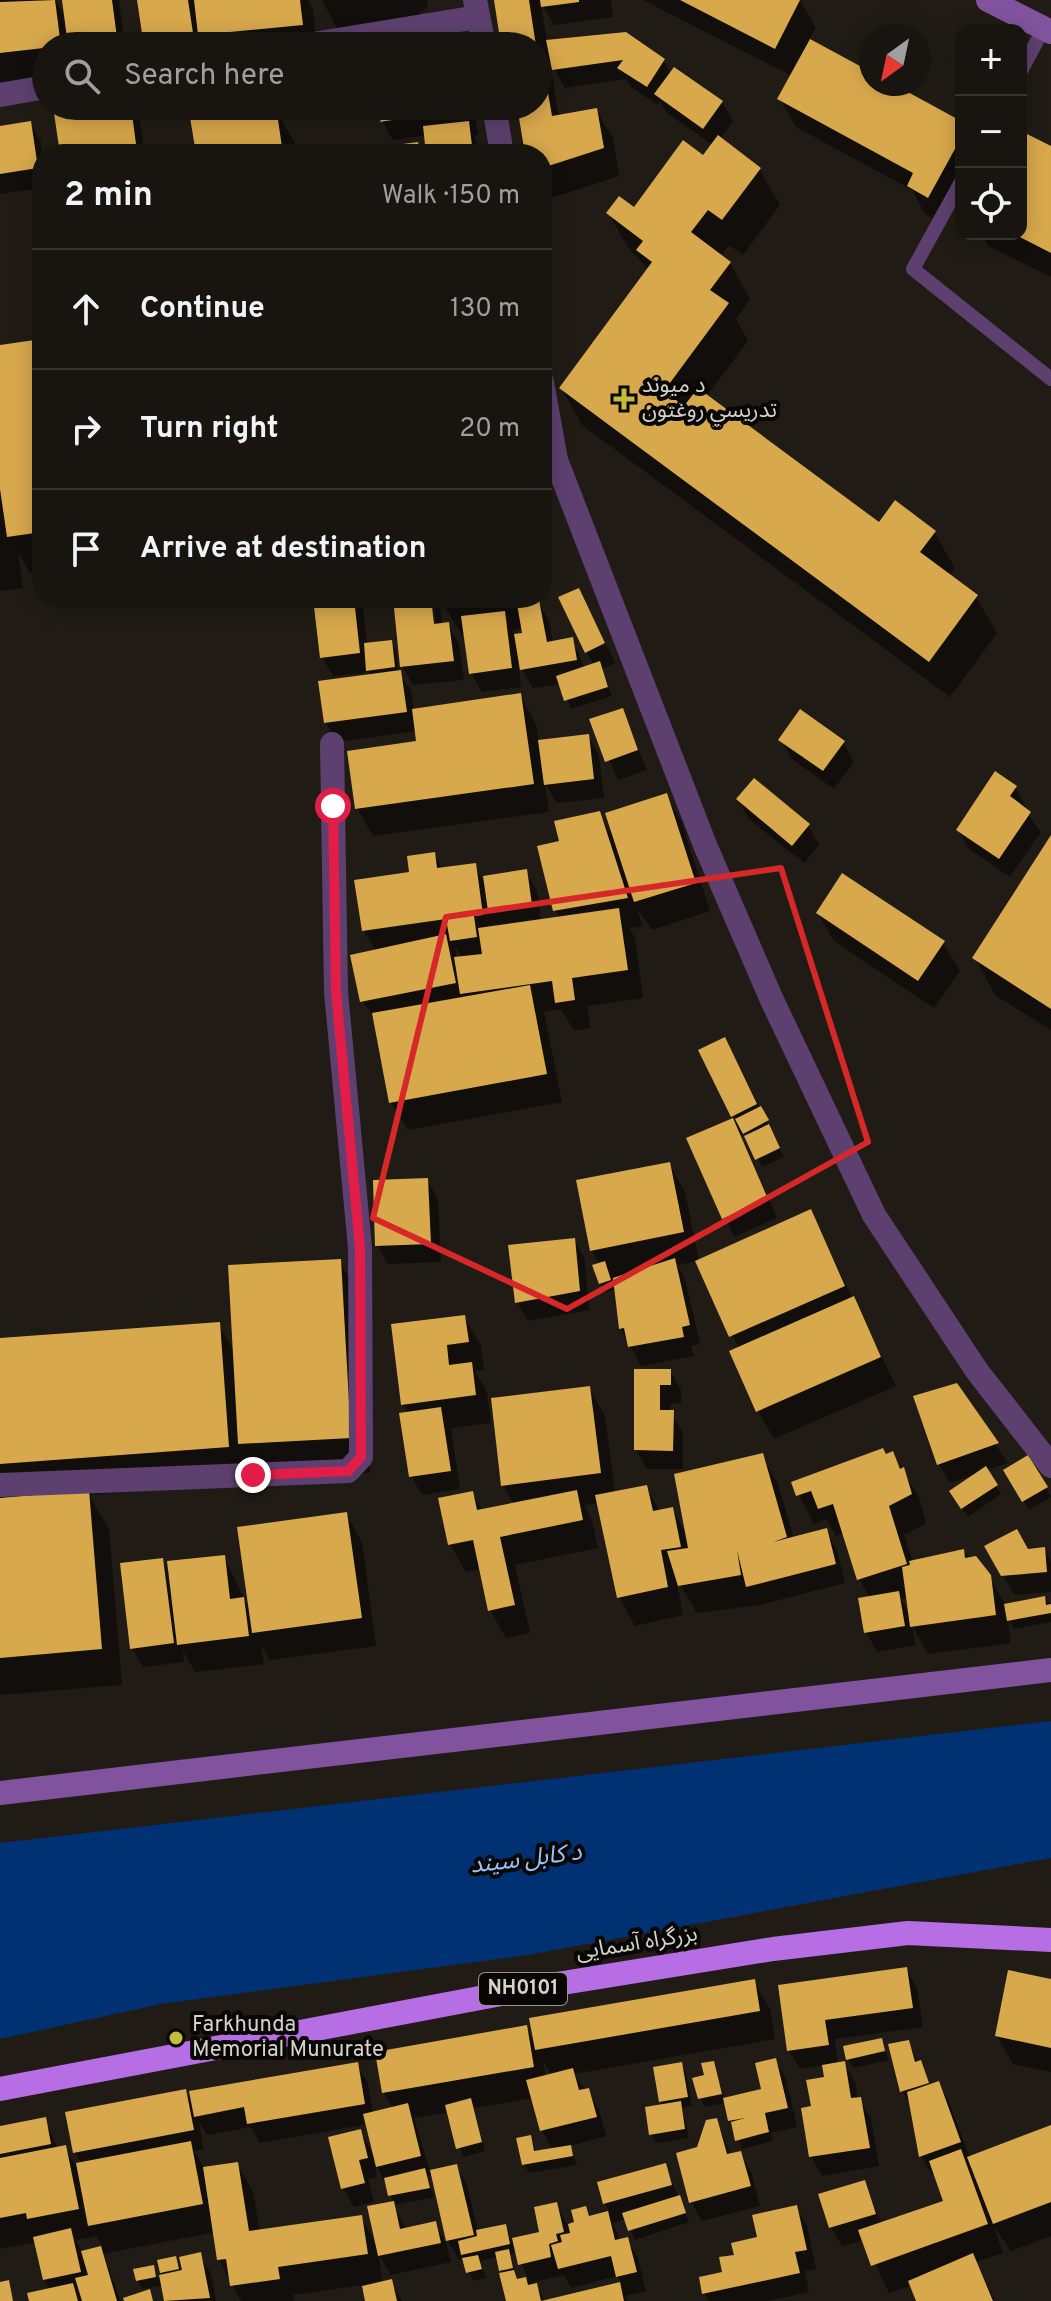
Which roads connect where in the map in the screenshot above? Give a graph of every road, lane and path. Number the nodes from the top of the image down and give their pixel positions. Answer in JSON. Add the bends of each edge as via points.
{"nodes":[{"id":1,"x":988,"y":0,"type":"edge"},
{"id":2,"x":477,"y":8,"type":"edge"},
{"id":3,"x":1048,"y":30,"type":"edge"},
{"id":4,"x":366,"y":32,"type":"edge"},
{"id":5,"x":481,"y":32,"type":"edge"},
{"id":6,"x":1027,"y":62,"type":"edge"},
{"id":7,"x":32,"y":89,"type":"edge"},
{"id":8,"x":0,"y":95,"type":"edge"},
{"id":9,"x":496,"y":120,"type":"edge"},
{"id":10,"x":500,"y":144,"type":"edge"},
{"id":11,"x":955,"y":193,"type":"edge"},
{"id":12,"x":1051,"y":379,"type":"edge"},
{"id":13,"x":552,"y":438,"type":"edge"},
{"id":14,"x":332,"y":744,"type":"dead end"},
{"id":15,"x":1051,"y":1466,"type":"edge"},
{"id":16,"x":0,"y":1485,"type":"edge"},
{"id":17,"x":1051,"y":1670,"type":"edge"},
{"id":18,"x":0,"y":1793,"type":"edge"},
{"id":19,"x":1051,"y":1940,"type":"edge"},
{"id":20,"x":0,"y":2089,"type":"edge"}],
"edges":[{"from":1,"to":3,"type":"main road"},
{"from":2,"to":4,"type":"street"},
{"from":2,"to":5,"type":"street"},
{"from":3,"to":6,"type":"lane"},
{"from":7,"to":8,"type":"street"},
{"from":9,"to":10,"type":"street"},
{"from":11,"to":12,"type":"lane","via":[[913,269]]},
{"from":13,"to":15,"type":"street","via":[[556,460],[705,845],[874,1215],[977,1371]]},
{"from":14,"to":16,"type":"street","via":[[336,992],[360,1248],[361,1457],[348,1471]]},
{"from":17,"to":18,"type":"main road"},
{"from":19,"to":20,"type":"highway","name":"بزرگراه آسمایی","number":"NH0101","via":[[908,1933],[773,1949],[532,1988]]}]}
